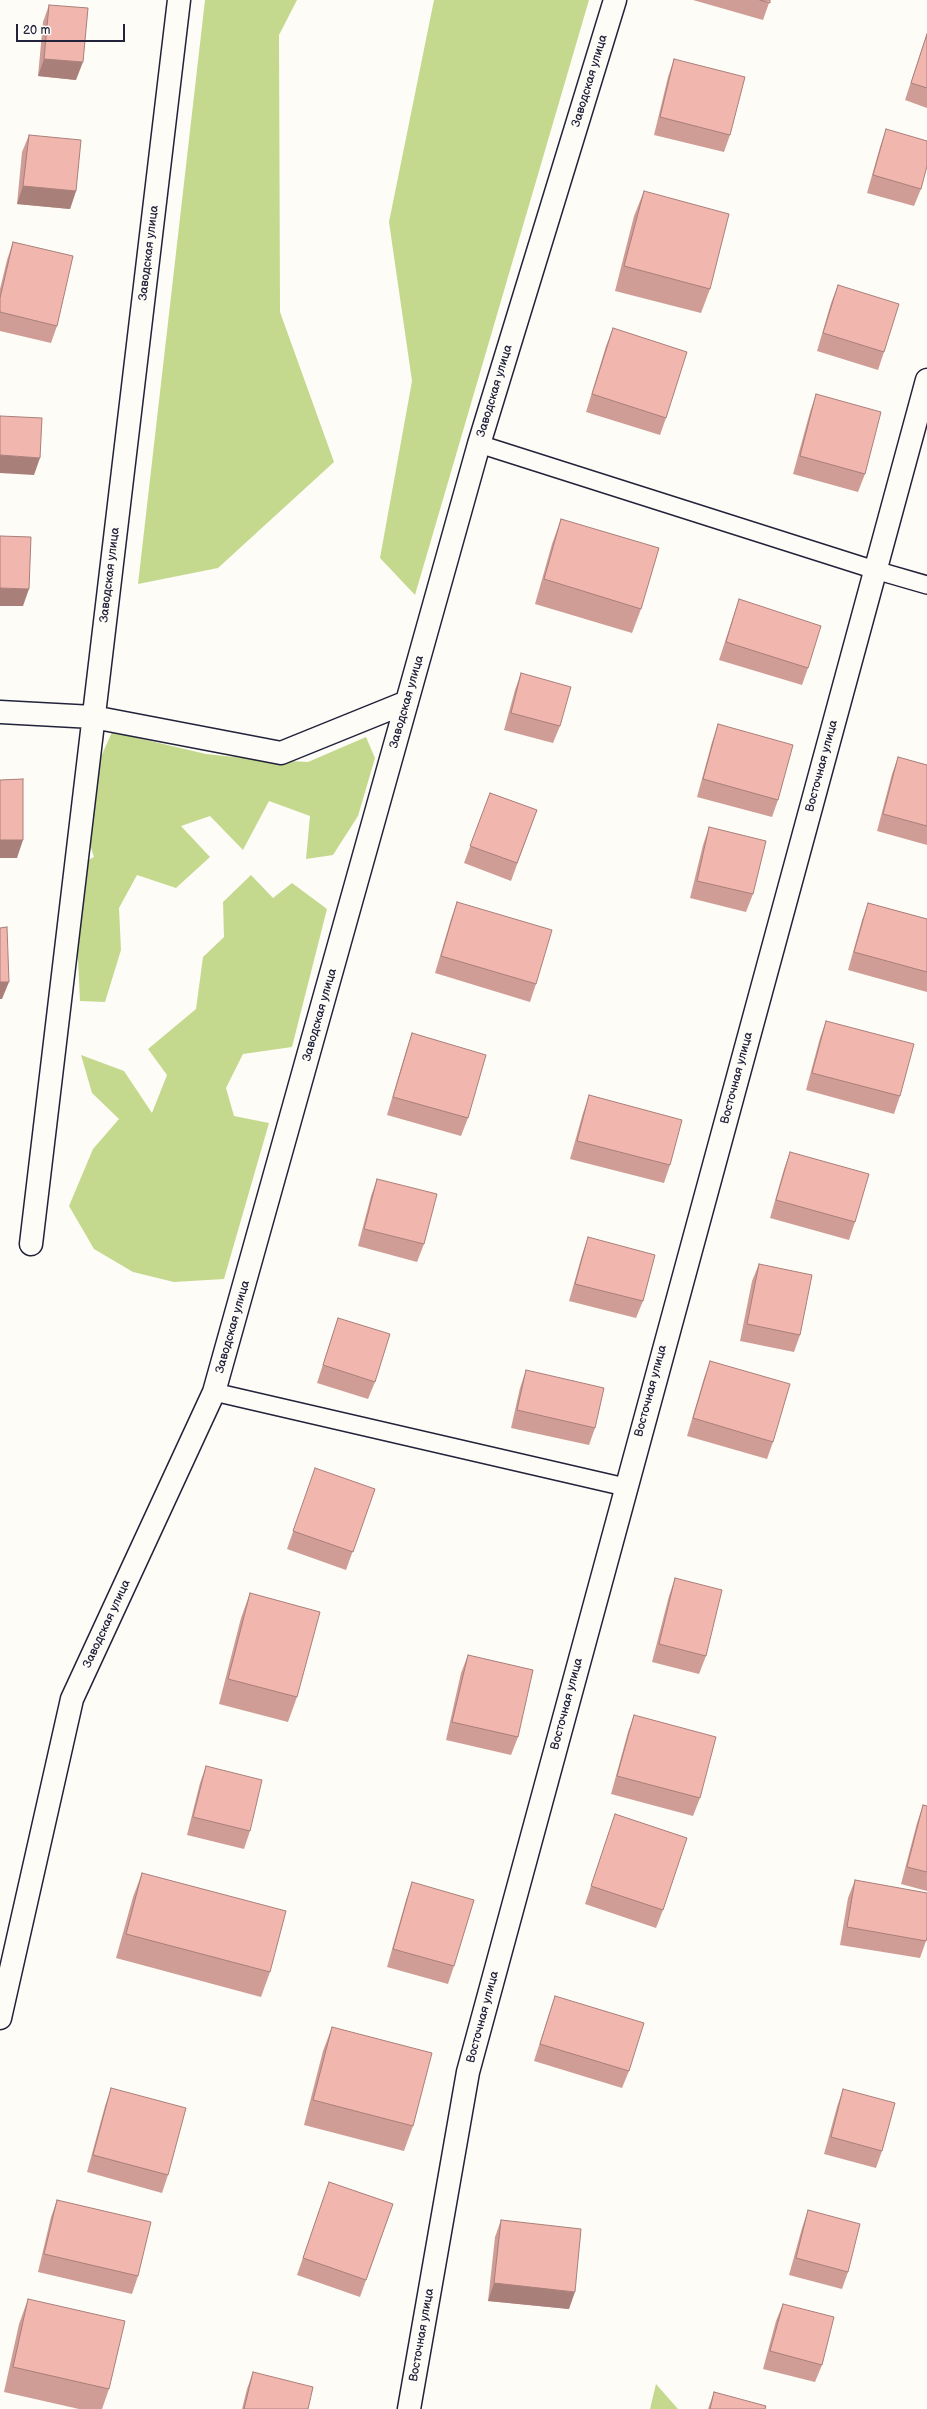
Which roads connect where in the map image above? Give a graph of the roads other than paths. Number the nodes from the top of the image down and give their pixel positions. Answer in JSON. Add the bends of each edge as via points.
{"nodes":[{"id":1,"x":179,"y":0,"type":"edge"},
{"id":2,"x":615,"y":0,"type":"edge"},
{"id":3,"x":927,"y":380,"type":"edge"},
{"id":4,"x":479,"y":444,"type":"junction"},
{"id":5,"x":876,"y":570,"type":"junction"},
{"id":6,"x":927,"y":585,"type":"edge"},
{"id":7,"x":407,"y":702,"type":"junction"},
{"id":8,"x":0,"y":712,"type":"edge"},
{"id":9,"x":93,"y":717,"type":"junction"},
{"id":10,"x":31,"y":1244,"type":"dead end"},
{"id":11,"x":214,"y":1392,"type":"junction"},
{"id":12,"x":625,"y":1488,"type":"junction"},
{"id":13,"x":0,"y":2018,"type":"edge"},
{"id":14,"x":409,"y":2409,"type":"edge"}],
"edges":[{"from":1,"to":9,"type":"street","name":"Заводская улица"},
{"from":2,"to":4,"type":"street","name":"Заводская улица"},
{"from":3,"to":5,"type":"street","name":"Восточная улица"},
{"from":4,"to":5,"type":"lane"},
{"from":4,"to":7,"type":"street","name":"Заводская улица"},
{"from":5,"to":6,"type":"lane"},
{"from":5,"to":12,"type":"street","name":"Восточная улица"},
{"from":7,"to":9,"type":"street","via":[[281,753]]},
{"from":7,"to":11,"type":"street","name":"Заводская улица"},
{"from":8,"to":9,"type":"street"},
{"from":9,"to":10,"type":"street","name":"Заводская улица"},
{"from":11,"to":12,"type":"lane"},
{"from":11,"to":13,"type":"street","name":"Заводская улица","via":[[72,1699]]},
{"from":12,"to":14,"type":"street","name":"Восточная улица","via":[[468,2072]]}]}
